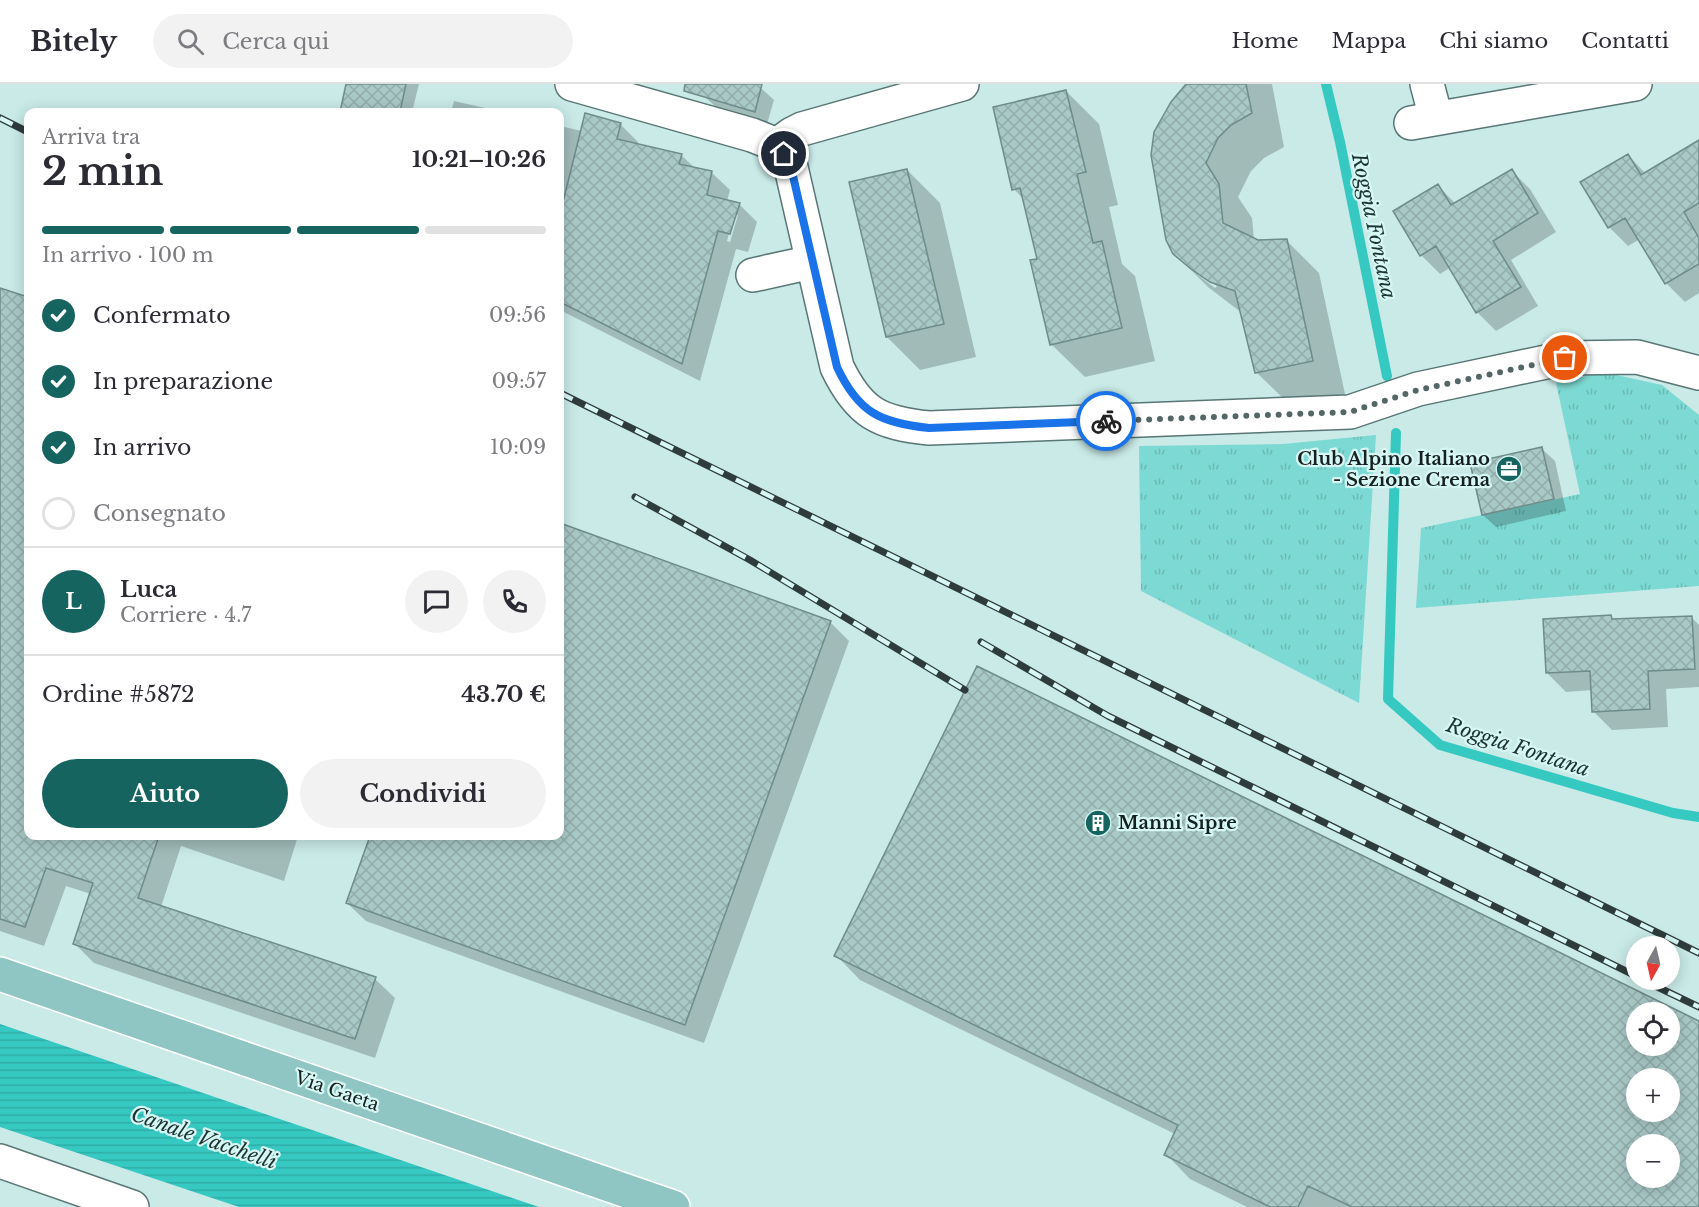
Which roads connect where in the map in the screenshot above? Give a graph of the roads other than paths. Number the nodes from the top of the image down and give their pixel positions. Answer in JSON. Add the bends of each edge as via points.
{"nodes":[{"id":1,"x":572,"y":84,"type":"edge"},
{"id":2,"x":962,"y":84,"type":"edge"},
{"id":3,"x":1427,"y":84,"type":"edge"},
{"id":4,"x":1635,"y":84,"type":"edge"},
{"id":5,"x":777,"y":145,"type":"junction"},
{"id":6,"x":812,"y":262,"type":"junction"},
{"id":7,"x":753,"y":275,"type":"dead end"},
{"id":8,"x":1699,"y":373,"type":"edge"},
{"id":9,"x":0,"y":974,"type":"edge"},
{"id":10,"x":0,"y":1161,"type":"edge"},
{"id":11,"x":132,"y":1207,"type":"edge"},
{"id":12,"x":673,"y":1207,"type":"edge"}],
"edges":[{"from":1,"to":5,"type":"street"},
{"from":2,"to":5,"type":"street","via":[[802,129]]},
{"from":3,"to":4,"type":"street","via":[[1423,121]]},
{"from":5,"to":6,"type":"street","via":[[790,163]]},
{"from":6,"to":7,"type":"street"},
{"from":6,"to":8,"type":"street","via":[[837,367],[848,390],[883,419],[907,426],[1350,412],[1418,390],[1565,358],[1637,357]]},
{"from":9,"to":12,"type":"main road","name":"Via Gaeta"},
{"from":10,"to":11,"type":"street"}]}
